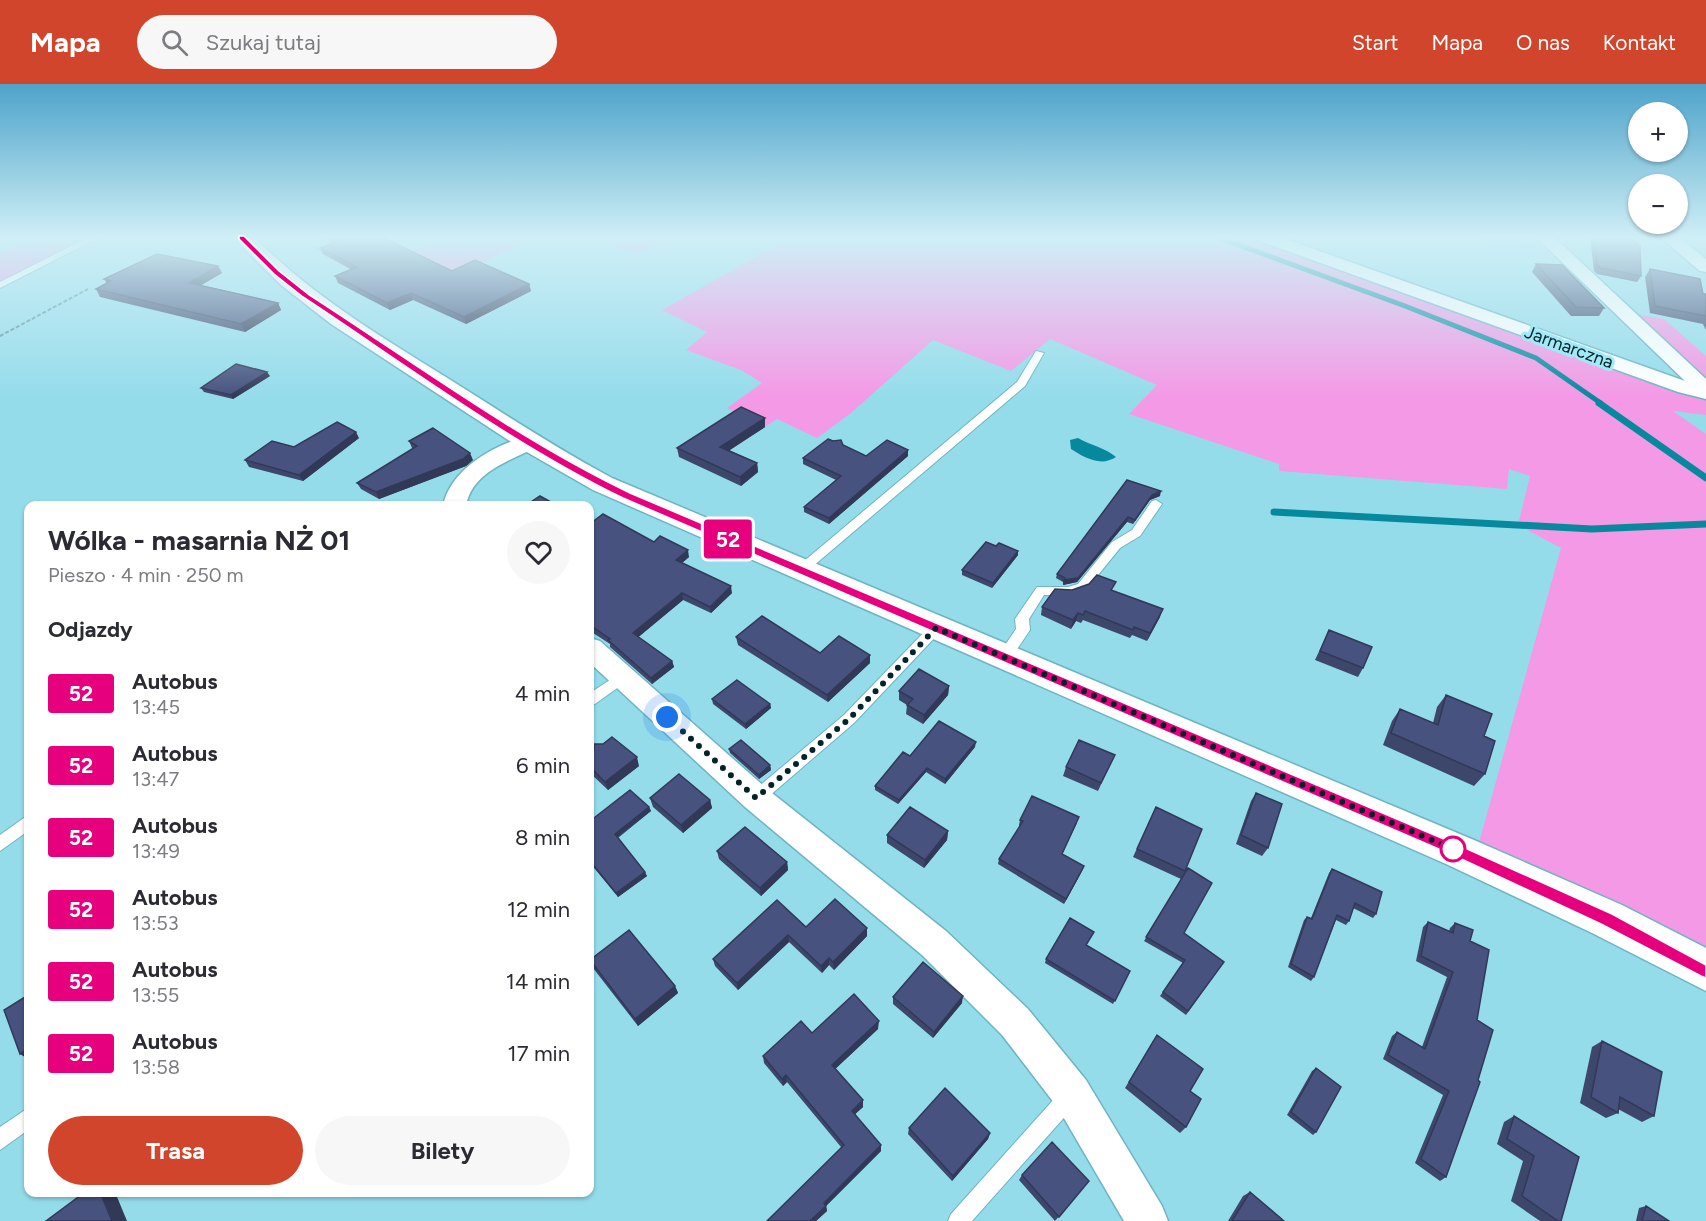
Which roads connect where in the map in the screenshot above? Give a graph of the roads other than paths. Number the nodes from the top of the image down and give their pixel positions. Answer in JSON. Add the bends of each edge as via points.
{"nodes":[{"id":1,"x":298,"y":290,"type":"edge"},
{"id":2,"x":1412,"y":290,"type":"edge"},
{"id":3,"x":1599,"y":290,"type":"edge"},
{"id":4,"x":1039,"y":353,"type":"dead end"},
{"id":5,"x":1706,"y":392,"type":"edge"},
{"id":6,"x":529,"y":442,"type":"junction"},
{"id":7,"x":455,"y":501,"type":"edge"},
{"id":8,"x":1156,"y":504,"type":"dead end"},
{"id":9,"x":801,"y":570,"type":"junction"},
{"id":10,"x":936,"y":628,"type":"junction"},
{"id":11,"x":594,"y":652,"type":"edge"},
{"id":12,"x":1004,"y":657,"type":"junction"},
{"id":13,"x":622,"y":677,"type":"junction"},
{"id":14,"x":594,"y":697,"type":"edge"},
{"id":15,"x":756,"y":798,"type":"junction"},
{"id":16,"x":24,"y":825,"type":"edge"},
{"id":17,"x":0,"y":844,"type":"edge"},
{"id":18,"x":1706,"y":970,"type":"edge"},
{"id":19,"x":1072,"y":1094,"type":"junction"},
{"id":20,"x":24,"y":1121,"type":"edge"},
{"id":21,"x":0,"y":1140,"type":"edge"},
{"id":22,"x":958,"y":1221,"type":"edge"},
{"id":23,"x":1147,"y":1221,"type":"edge"}],
"edges":[{"from":1,"to":6,"type":"street"},
{"from":2,"to":5,"type":"street","name":"Jarmarczna","via":[[1674,385]]},
{"from":3,"to":5,"type":"street"},
{"from":4,"to":9,"type":"lane","via":[[1030,362],[1027,378],[1021,384]]},
{"from":6,"to":7,"type":"street","via":[[465,478],[457,488]]},
{"from":6,"to":9,"type":"street","via":[[610,488]]},
{"from":8,"to":12,"type":"lane","via":[[1136,533],[1116,545],[1082,587],[1069,592],[1041,590],[1022,619],[1023,630]]},
{"from":9,"to":10,"type":"street"},
{"from":10,"to":12,"type":"street"},
{"from":10,"to":15,"type":"lane","via":[[849,719]]},
{"from":11,"to":13,"type":"street"},
{"from":12,"to":18,"type":"street","via":[[1516,877]]},
{"from":13,"to":14,"type":"lane"},
{"from":13,"to":15,"type":"street"},
{"from":15,"to":19,"type":"street","via":[[934,943],[1015,1022]]},
{"from":16,"to":17,"type":"lane"},
{"from":19,"to":22,"type":"lane"},
{"from":19,"to":23,"type":"street"},
{"from":20,"to":21,"type":"lane"}]}
